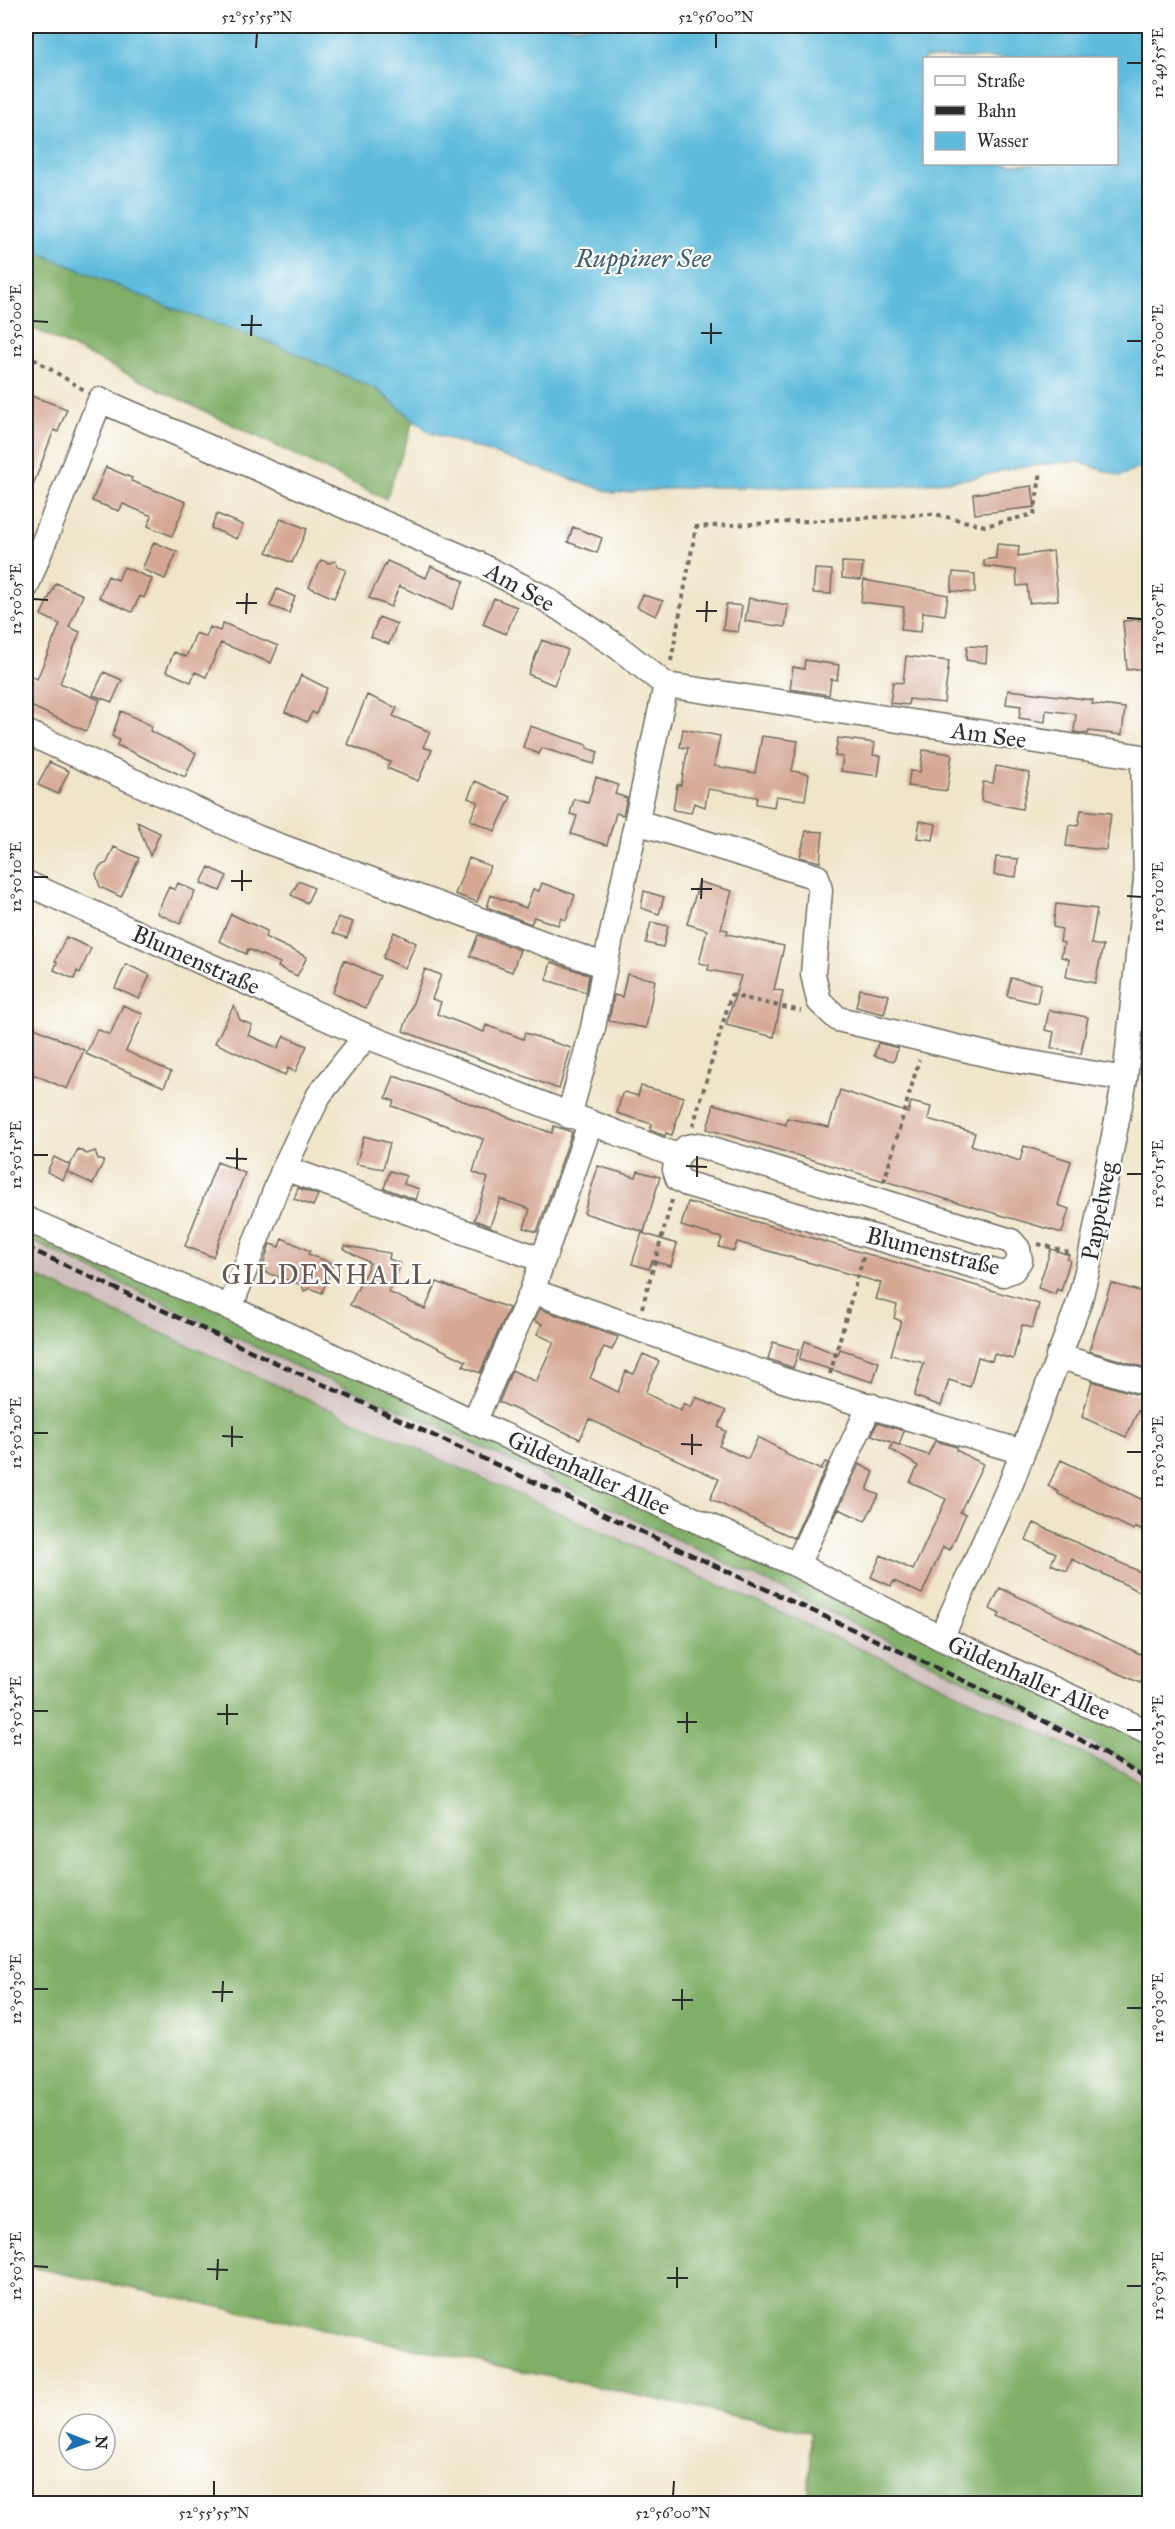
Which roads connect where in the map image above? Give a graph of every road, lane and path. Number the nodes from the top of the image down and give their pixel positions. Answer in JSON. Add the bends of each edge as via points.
{"nodes":[{"id":1,"x":26,"y":354,"type":"edge"},
{"id":2,"x":100,"y":400,"type":"junction"},
{"id":3,"x":1041,"y":471,"type":"dead end"},
{"id":4,"x":26,"y":587,"type":"edge"},
{"id":5,"x":666,"y":685,"type":"junction"},
{"id":6,"x":26,"y":732,"type":"edge"},
{"id":7,"x":1143,"y":757,"type":"joint"},
{"id":8,"x":637,"y":822,"type":"junction"},
{"id":9,"x":26,"y":883,"type":"edge"},
{"id":10,"x":605,"y":966,"type":"junction"},
{"id":11,"x":806,"y":1012,"type":"dead end"},
{"id":12,"x":366,"y":1036,"type":"junction"},
{"id":13,"x":925,"y":1040,"type":"junction"},
{"id":14,"x":1125,"y":1079,"type":"junction"},
{"id":15,"x":580,"y":1120,"type":"junction"},
{"id":16,"x":681,"y":1161,"type":"junction"},
{"id":17,"x":284,"y":1168,"type":"junction"},
{"id":18,"x":879,"y":1200,"type":"junction"},
{"id":19,"x":26,"y":1219,"type":"edge"},
{"id":20,"x":869,"y":1236,"type":"junction"},
{"id":21,"x":1011,"y":1241,"type":"junction"},
{"id":22,"x":1090,"y":1259,"type":"junction"},
{"id":23,"x":543,"y":1260,"type":"junction"},
{"id":24,"x":532,"y":1291,"type":"junction"},
{"id":25,"x":230,"y":1308,"type":"junction"},
{"id":26,"x":636,"y":1329,"type":"junction"},
{"id":27,"x":1058,"y":1356,"type":"junction"},
{"id":28,"x":1149,"y":1384,"type":"edge"},
{"id":29,"x":825,"y":1392,"type":"junction"},
{"id":30,"x":870,"y":1405,"type":"junction"},
{"id":31,"x":474,"y":1422,"type":"junction"},
{"id":32,"x":1022,"y":1452,"type":"junction"},
{"id":33,"x":797,"y":1565,"type":"junction"},
{"id":34,"x":941,"y":1638,"type":"junction"},
{"id":35,"x":1149,"y":1733,"type":"edge"}],
"edges":[{"from":1,"to":2,"type":"path"},
{"from":2,"to":4,"type":"street"},
{"from":2,"to":5,"type":"street","name":"Am See","via":[[478,564],[541,596],[618,647]]},
{"from":3,"to":5,"type":"path","via":[[1034,514],[985,526],[934,514],[696,527]]},
{"from":5,"to":7,"type":"street","name":"Am See"},
{"from":5,"to":8,"type":"street"},
{"from":6,"to":10,"type":"street","via":[[258,838]]},
{"from":7,"to":14,"type":"street","name":"Pappelweg","via":[[1146,880]]},
{"from":8,"to":10,"type":"street"},
{"from":8,"to":13,"type":"street","via":[[816,877],[820,890],[813,974],[819,1000],[838,1019]]},
{"from":9,"to":12,"type":"street","name":"Blumenstraße"},
{"from":10,"to":15,"type":"street"},
{"from":11,"to":16,"type":"path","via":[[731,995]]},
{"from":12,"to":15,"type":"street","name":"Blumenstraße"},
{"from":12,"to":17,"type":"street","via":[[319,1095]]},
{"from":13,"to":14,"type":"street"},
{"from":13,"to":18,"type":"path"},
{"from":14,"to":22,"type":"street","name":"Pappelweg"},
{"from":15,"to":16,"type":"street","name":"Blumenstraße"},
{"from":15,"to":23,"type":"street"},
{"from":16,"to":18,"type":"street","name":"Blumenstraße","via":[[699,1145]]},
{"from":16,"to":20,"type":"street","name":"Blumenstraße"},
{"from":16,"to":26,"type":"path"},
{"from":17,"to":23,"type":"street"},
{"from":17,"to":25,"type":"street"},
{"from":18,"to":21,"type":"street","name":"Blumenstraße"},
{"from":19,"to":25,"type":"street","name":"Gildenhaller Allee"},
{"from":20,"to":21,"type":"street","name":"Blumenstraße","via":[[1003,1274],[1013,1270],[1020,1260]]},
{"from":20,"to":29,"type":"path"},
{"from":21,"to":22,"type":"path","via":[[1026,1241]]},
{"from":22,"to":27,"type":"street","name":"Pappelweg","via":[[1079,1303]]},
{"from":23,"to":24,"type":"street"},
{"from":24,"to":26,"type":"street"},
{"from":24,"to":31,"type":"street"},
{"from":25,"to":31,"type":"street","name":"Gildenhaller Allee"},
{"from":26,"to":29,"type":"street"},
{"from":27,"to":28,"type":"street"},
{"from":27,"to":32,"type":"street","name":"Pappelweg"},
{"from":29,"to":30,"type":"street"},
{"from":30,"to":32,"type":"street"},
{"from":30,"to":33,"type":"street"},
{"from":31,"to":33,"type":"street","name":"Gildenhaller Allee"},
{"from":32,"to":34,"type":"street","name":"Pappelweg"},
{"from":33,"to":34,"type":"street","name":"Gildenhaller Allee"},
{"from":34,"to":35,"type":"street","name":"Gildenhaller Allee"}]}
